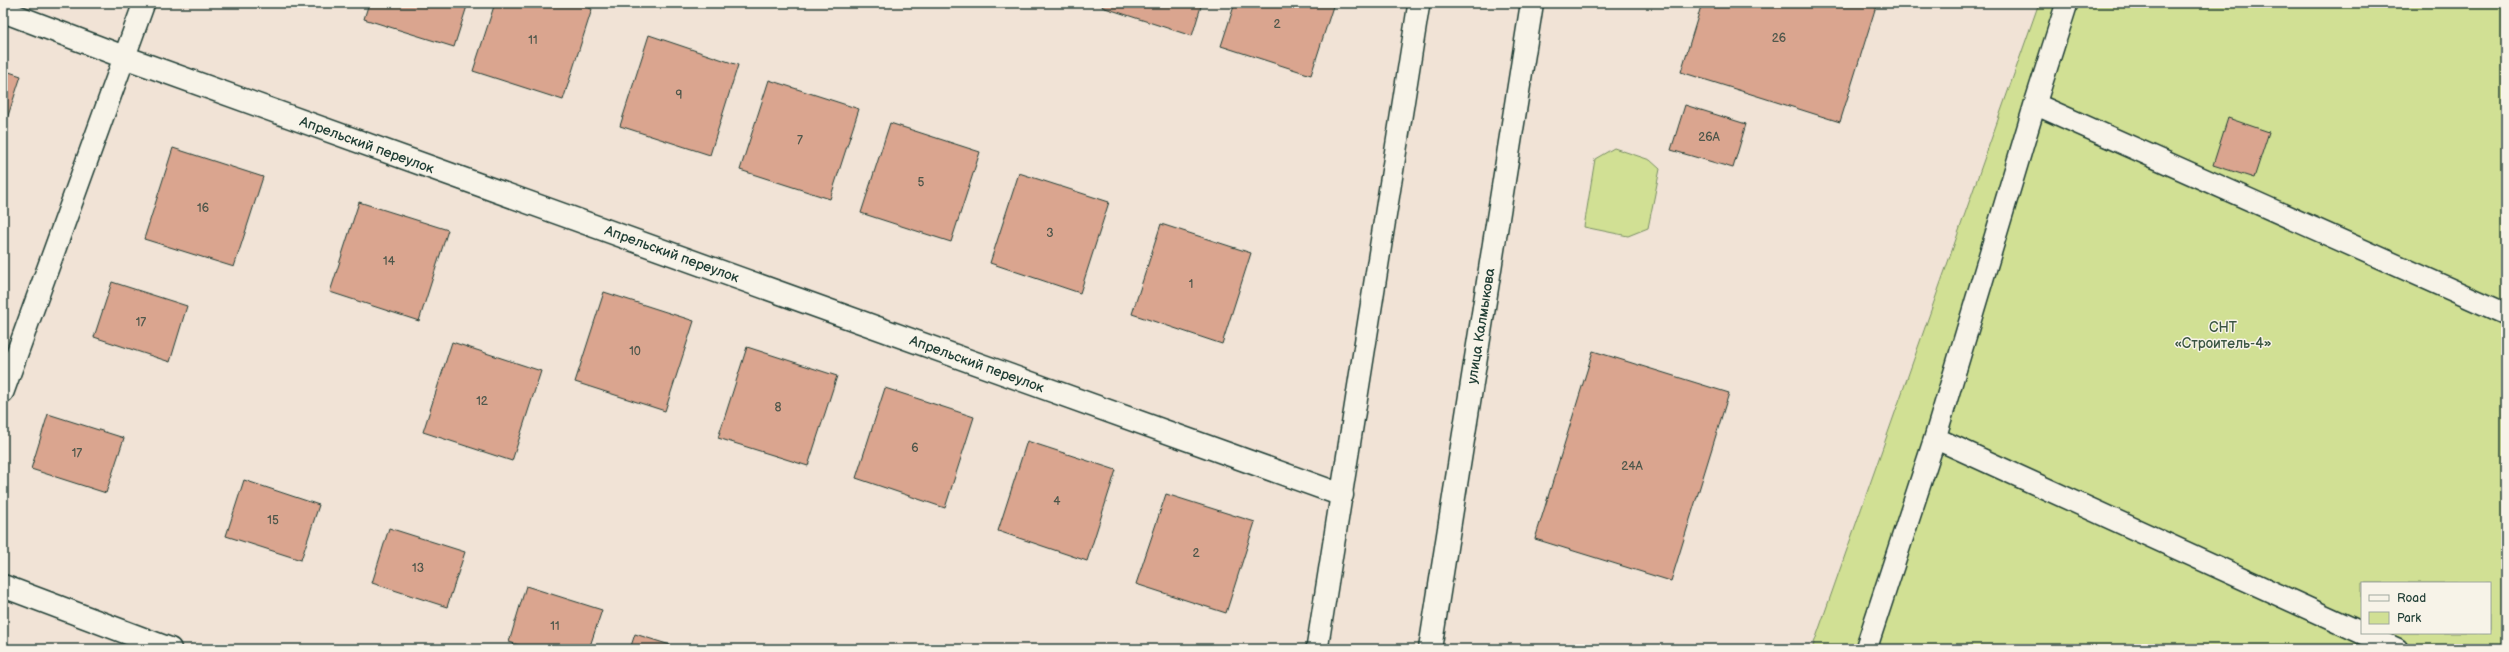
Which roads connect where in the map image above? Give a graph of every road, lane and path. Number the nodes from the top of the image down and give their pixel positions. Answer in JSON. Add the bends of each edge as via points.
{"nodes":[{"id":1,"x":144,"y":3,"type":"edge"},
{"id":2,"x":1419,"y":3,"type":"edge"},
{"id":3,"x":1532,"y":3,"type":"edge"},
{"id":4,"x":2067,"y":3,"type":"edge"},
{"id":5,"x":3,"y":11,"type":"edge"},
{"id":6,"x":124,"y":57,"type":"junction"},
{"id":7,"x":2035,"y":104,"type":"junction"},
{"id":8,"x":2506,"y":314,"type":"edge"},
{"id":9,"x":3,"y":392,"type":"edge"},
{"id":10,"x":1935,"y":438,"type":"junction"},
{"id":11,"x":1342,"y":495,"type":"junction"},
{"id":12,"x":3,"y":586,"type":"edge"},
{"id":13,"x":2361,"y":633,"type":"edge"},
{"id":14,"x":2364,"y":634,"type":"edge"},
{"id":15,"x":170,"y":649,"type":"edge"},
{"id":16,"x":1317,"y":649,"type":"edge"},
{"id":17,"x":1430,"y":649,"type":"edge"},
{"id":18,"x":1866,"y":649,"type":"edge"},
{"id":19,"x":2397,"y":649,"type":"edge"}],
"edges":[{"from":1,"to":6,"type":"lane"},
{"from":2,"to":11,"type":"lane"},
{"from":3,"to":17,"type":"street","name":"улица Калмыкова"},
{"from":4,"to":7,"type":"lane"},
{"from":5,"to":6,"type":"street","name":"Апрельский переулок"},
{"from":6,"to":9,"type":"lane"},
{"from":6,"to":11,"type":"street","name":"Апрельский переулок"},
{"from":7,"to":8,"type":"lane"},
{"from":7,"to":10,"type":"lane"},
{"from":10,"to":13,"type":"lane"},
{"from":10,"to":18,"type":"lane"},
{"from":11,"to":16,"type":"lane"},
{"from":12,"to":15,"type":"street"},
{"from":14,"to":19,"type":"lane"}]}
